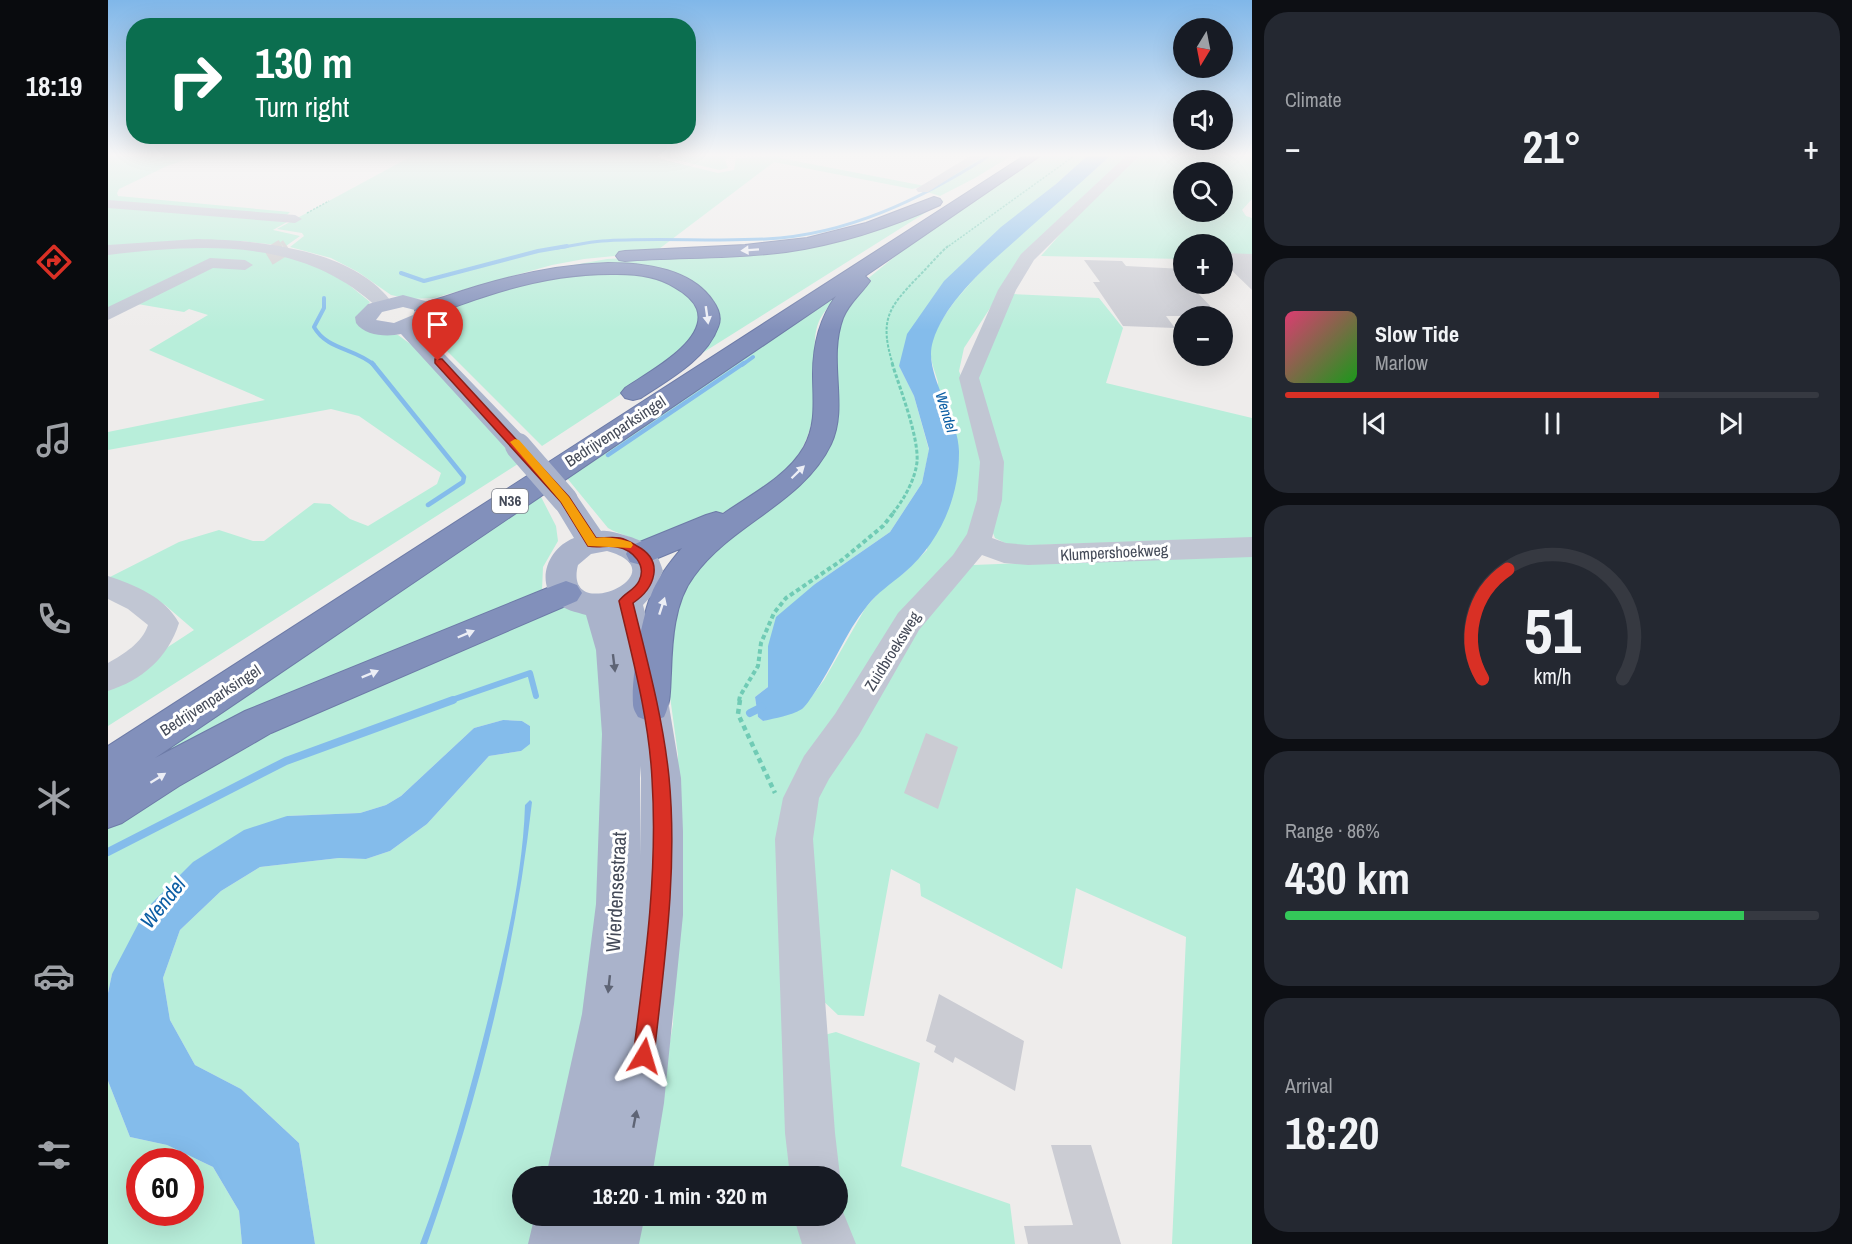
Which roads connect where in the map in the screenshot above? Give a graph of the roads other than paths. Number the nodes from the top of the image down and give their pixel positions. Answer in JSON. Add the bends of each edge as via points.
{"nodes":[{"id":1,"x":171,"y":214,"type":"edge"},
{"id":2,"x":908,"y":214,"type":"edge"},
{"id":3,"x":930,"y":214,"type":"edge"},
{"id":4,"x":945,"y":214,"type":"edge"},
{"id":5,"x":1072,"y":214,"type":"edge"},
{"id":6,"x":295,"y":234,"type":"tunnel mouth"},
{"id":7,"x":913,"y":235,"type":"junction"},
{"id":8,"x":108,"y":250,"type":"edge"},
{"id":9,"x":268,"y":256,"type":"tunnel mouth"},
{"id":10,"x":384,"y":304,"type":"junction"},
{"id":11,"x":422,"y":307,"type":"junction"},
{"id":12,"x":108,"y":314,"type":"edge"},
{"id":13,"x":406,"y":327,"type":"junction"},
{"id":14,"x":619,"y":402,"type":"dead end"},
{"id":15,"x":580,"y":429,"type":"dead end"},
{"id":16,"x":751,"y":507,"type":"junction"},
{"id":17,"x":460,"y":518,"type":"junction"},
{"id":18,"x":593,"y":543,"type":"junction"},
{"id":19,"x":977,"y":543,"type":"junction"},
{"id":20,"x":1252,"y":547,"type":"edge"},
{"id":21,"x":641,"y":554,"type":"junction"},
{"id":22,"x":108,"y":587,"type":"edge"},
{"id":23,"x":597,"y":600,"type":"junction"},
{"id":24,"x":108,"y":678,"type":"edge"},
{"id":25,"x":651,"y":706,"type":"junction"},
{"id":26,"x":108,"y":746,"type":"edge"},
{"id":27,"x":108,"y":768,"type":"edge"},
{"id":28,"x":108,"y":809,"type":"edge"},
{"id":29,"x":576,"y":1166,"type":"edge"},
{"id":30,"x":626,"y":1166,"type":"edge"},
{"id":31,"x":814,"y":1166,"type":"edge"},
{"id":32,"x":561,"y":1226,"type":"edge"},
{"id":33,"x":614,"y":1226,"type":"edge"},
{"id":34,"x":823,"y":1226,"type":"edge"},
{"id":35,"x":557,"y":1244,"type":"edge"},
{"id":36,"x":610,"y":1244,"type":"edge"},
{"id":37,"x":829,"y":1244,"type":"edge"}],
"edges":[{"from":1,"to":6,"type":"street"},
{"from":2,"to":11,"type":"highway","number":"N36","one_way":true,"via":[[878,227],[823,241],[582,261],[534,271]]},
{"from":3,"to":17,"type":"highway","name":"Bedrijvenparksingel","number":"N36"},
{"from":4,"to":7,"type":"highway","name":"Bedrijvenparksingel","number":"N36"},
{"from":5,"to":19,"type":"street","name":"Zuidbroeksweg","via":[[1027,257],[1007,290],[969,378],[992,456],[989,500]]},
{"from":16,"to":7,"type":"highway","number":"N36","one_way":true,"via":[[780,489],[808,462],[824,432],[825,341],[839,303]]},
{"from":7,"to":27,"type":"highway","name":"Bedrijvenparksingel","number":"N36"},
{"from":8,"to":10,"type":"street","via":[[198,244],[286,252],[342,271]]},
{"from":9,"to":12,"type":"street","via":[[245,266],[210,262]]},
{"from":10,"to":11,"type":"main road","via":[[403,301]]},
{"from":10,"to":13,"type":"main road","via":[[368,312],[366,323],[381,329]]},
{"from":11,"to":13,"type":"main road","via":[[422,318]]},
{"from":11,"to":14,"type":"highway","one_way":true,"via":[[572,270],[626,269],[651,272],[681,283],[698,294],[706,306],[708,327],[697,344],[668,369]]},
{"from":13,"to":18,"type":"main road","bridge":true,"via":[[565,500]]},
{"from":15,"to":17,"type":"highway","number":"N36"},
{"from":16,"to":21,"type":"highway","number":"N36"},
{"from":25,"to":16,"type":"highway","one_way":true,"via":[[656,631],[670,586],[691,556]]},
{"from":17,"to":26,"type":"highway","name":"Bedrijvenparksingel","number":"N36"},
{"from":18,"to":21,"type":"main road","via":[[620,542]]},
{"from":18,"to":23,"type":"main road","via":[[570,554],[559,574],[560,584]]},
{"from":19,"to":20,"type":"street","name":"Klumpershoekweg","via":[[1004,553],[1028,555]]},
{"from":19,"to":31,"type":"street","name":"Zuidbroeksweg","via":[[899,633],[852,717],[811,773],[801,794],[794,839]]},
{"from":21,"to":23,"type":"main road","via":[[648,573],[637,593]]},
{"from":22,"to":24,"type":"street","via":[[153,609],[164,623],[161,636],[150,650]]},
{"from":23,"to":25,"type":"main road"},
{"from":28,"to":23,"type":"highway","one_way":true,"via":[[258,722],[328,691]]},
{"from":23,"to":29,"type":"main road","name":"Wierdensestraat","one_way":true,"via":[[612,650],[621,734],[618,904],[606,1014]]},
{"from":30,"to":25,"type":"main road","one_way":true,"via":[[638,1103],[660,915],[661,778]]},
{"from":32,"to":35,"type":"main road"},
{"from":33,"to":36,"type":"main road"},
{"from":34,"to":37,"type":"street"}]}
